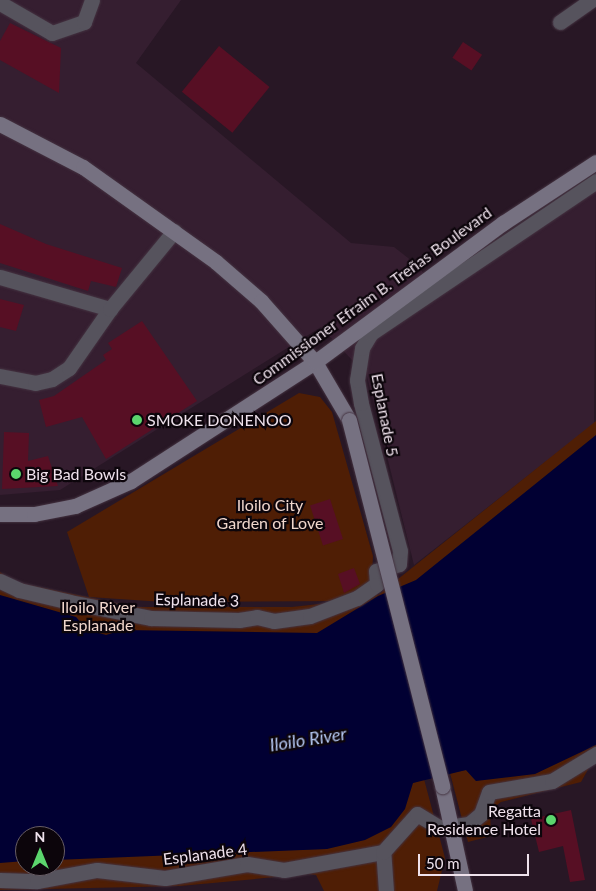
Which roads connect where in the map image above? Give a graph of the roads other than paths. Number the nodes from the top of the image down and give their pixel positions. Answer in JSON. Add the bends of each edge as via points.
{"nodes":[{"id":1,"x":92,"y":0,"type":"edge"},
{"id":2,"x":592,"y":0,"type":"edge"},
{"id":3,"x":0,"y":3,"type":"edge"},
{"id":4,"x":560,"y":22,"type":"dead end"},
{"id":5,"x":0,"y":124,"type":"edge"},
{"id":6,"x":596,"y":162,"type":"edge"},
{"id":7,"x":596,"y":181,"type":"edge"},
{"id":8,"x":174,"y":231,"type":"junction"},
{"id":9,"x":0,"y":277,"type":"edge"},
{"id":10,"x":110,"y":309,"type":"junction"},
{"id":11,"x":315,"y":362,"type":"junction"},
{"id":12,"x":0,"y":376,"type":"edge"},
{"id":13,"x":0,"y":514,"type":"edge"},
{"id":14,"x":376,"y":571,"type":"joint"},
{"id":15,"x":0,"y":581,"type":"edge"},
{"id":16,"x":596,"y":754,"type":"edge"},
{"id":17,"x":453,"y":829,"type":"junction"},
{"id":18,"x":383,"y":852,"type":"junction"},
{"id":19,"x":0,"y":880,"type":"edge"},
{"id":20,"x":386,"y":891,"type":"edge"},
{"id":21,"x":465,"y":891,"type":"edge"}],
"edges":[{"from":1,"to":3,"type":"street","via":[[84,22],[52,33]]},
{"from":2,"to":4,"type":"street"},
{"from":5,"to":8,"type":"main road","via":[[83,167]]},
{"from":6,"to":11,"type":"main road","name":"Commissioner Efraim B. Treñas Boulevard","via":[[503,224]]},
{"from":7,"to":14,"type":"street","name":"Esplanade 5","via":[[371,333],[362,348],[357,380],[400,551],[399,564]]},
{"from":8,"to":10,"type":"street"},
{"from":8,"to":11,"type":"main road","via":[[261,301]]},
{"from":9,"to":10,"type":"street"},
{"from":10,"to":12,"type":"street","via":[[69,368],[52,379],[34,383]]},
{"from":11,"to":13,"type":"main road","name":"Commissioner Efraim B. Treñas Boulevard","via":[[131,481],[75,506],[34,514]]},
{"from":11,"to":17,"type":"main road","bridge":true,"via":[[349,420]]},
{"from":14,"to":15,"type":"street","name":"Esplanade 3","via":[[377,584],[357,598],[310,616],[274,621],[256,616],[239,620],[150,618],[19,590]]},
{"from":16,"to":17,"type":"street","via":[[552,782],[489,792],[476,820]]},
{"from":17,"to":18,"type":"street","via":[[433,825],[417,814]]},
{"from":17,"to":21,"type":"main road"},
{"from":18,"to":19,"type":"street","name":"Esplanade 4","via":[[284,870],[248,864],[165,878],[97,870],[37,881]]},
{"from":18,"to":20,"type":"street"}]}
